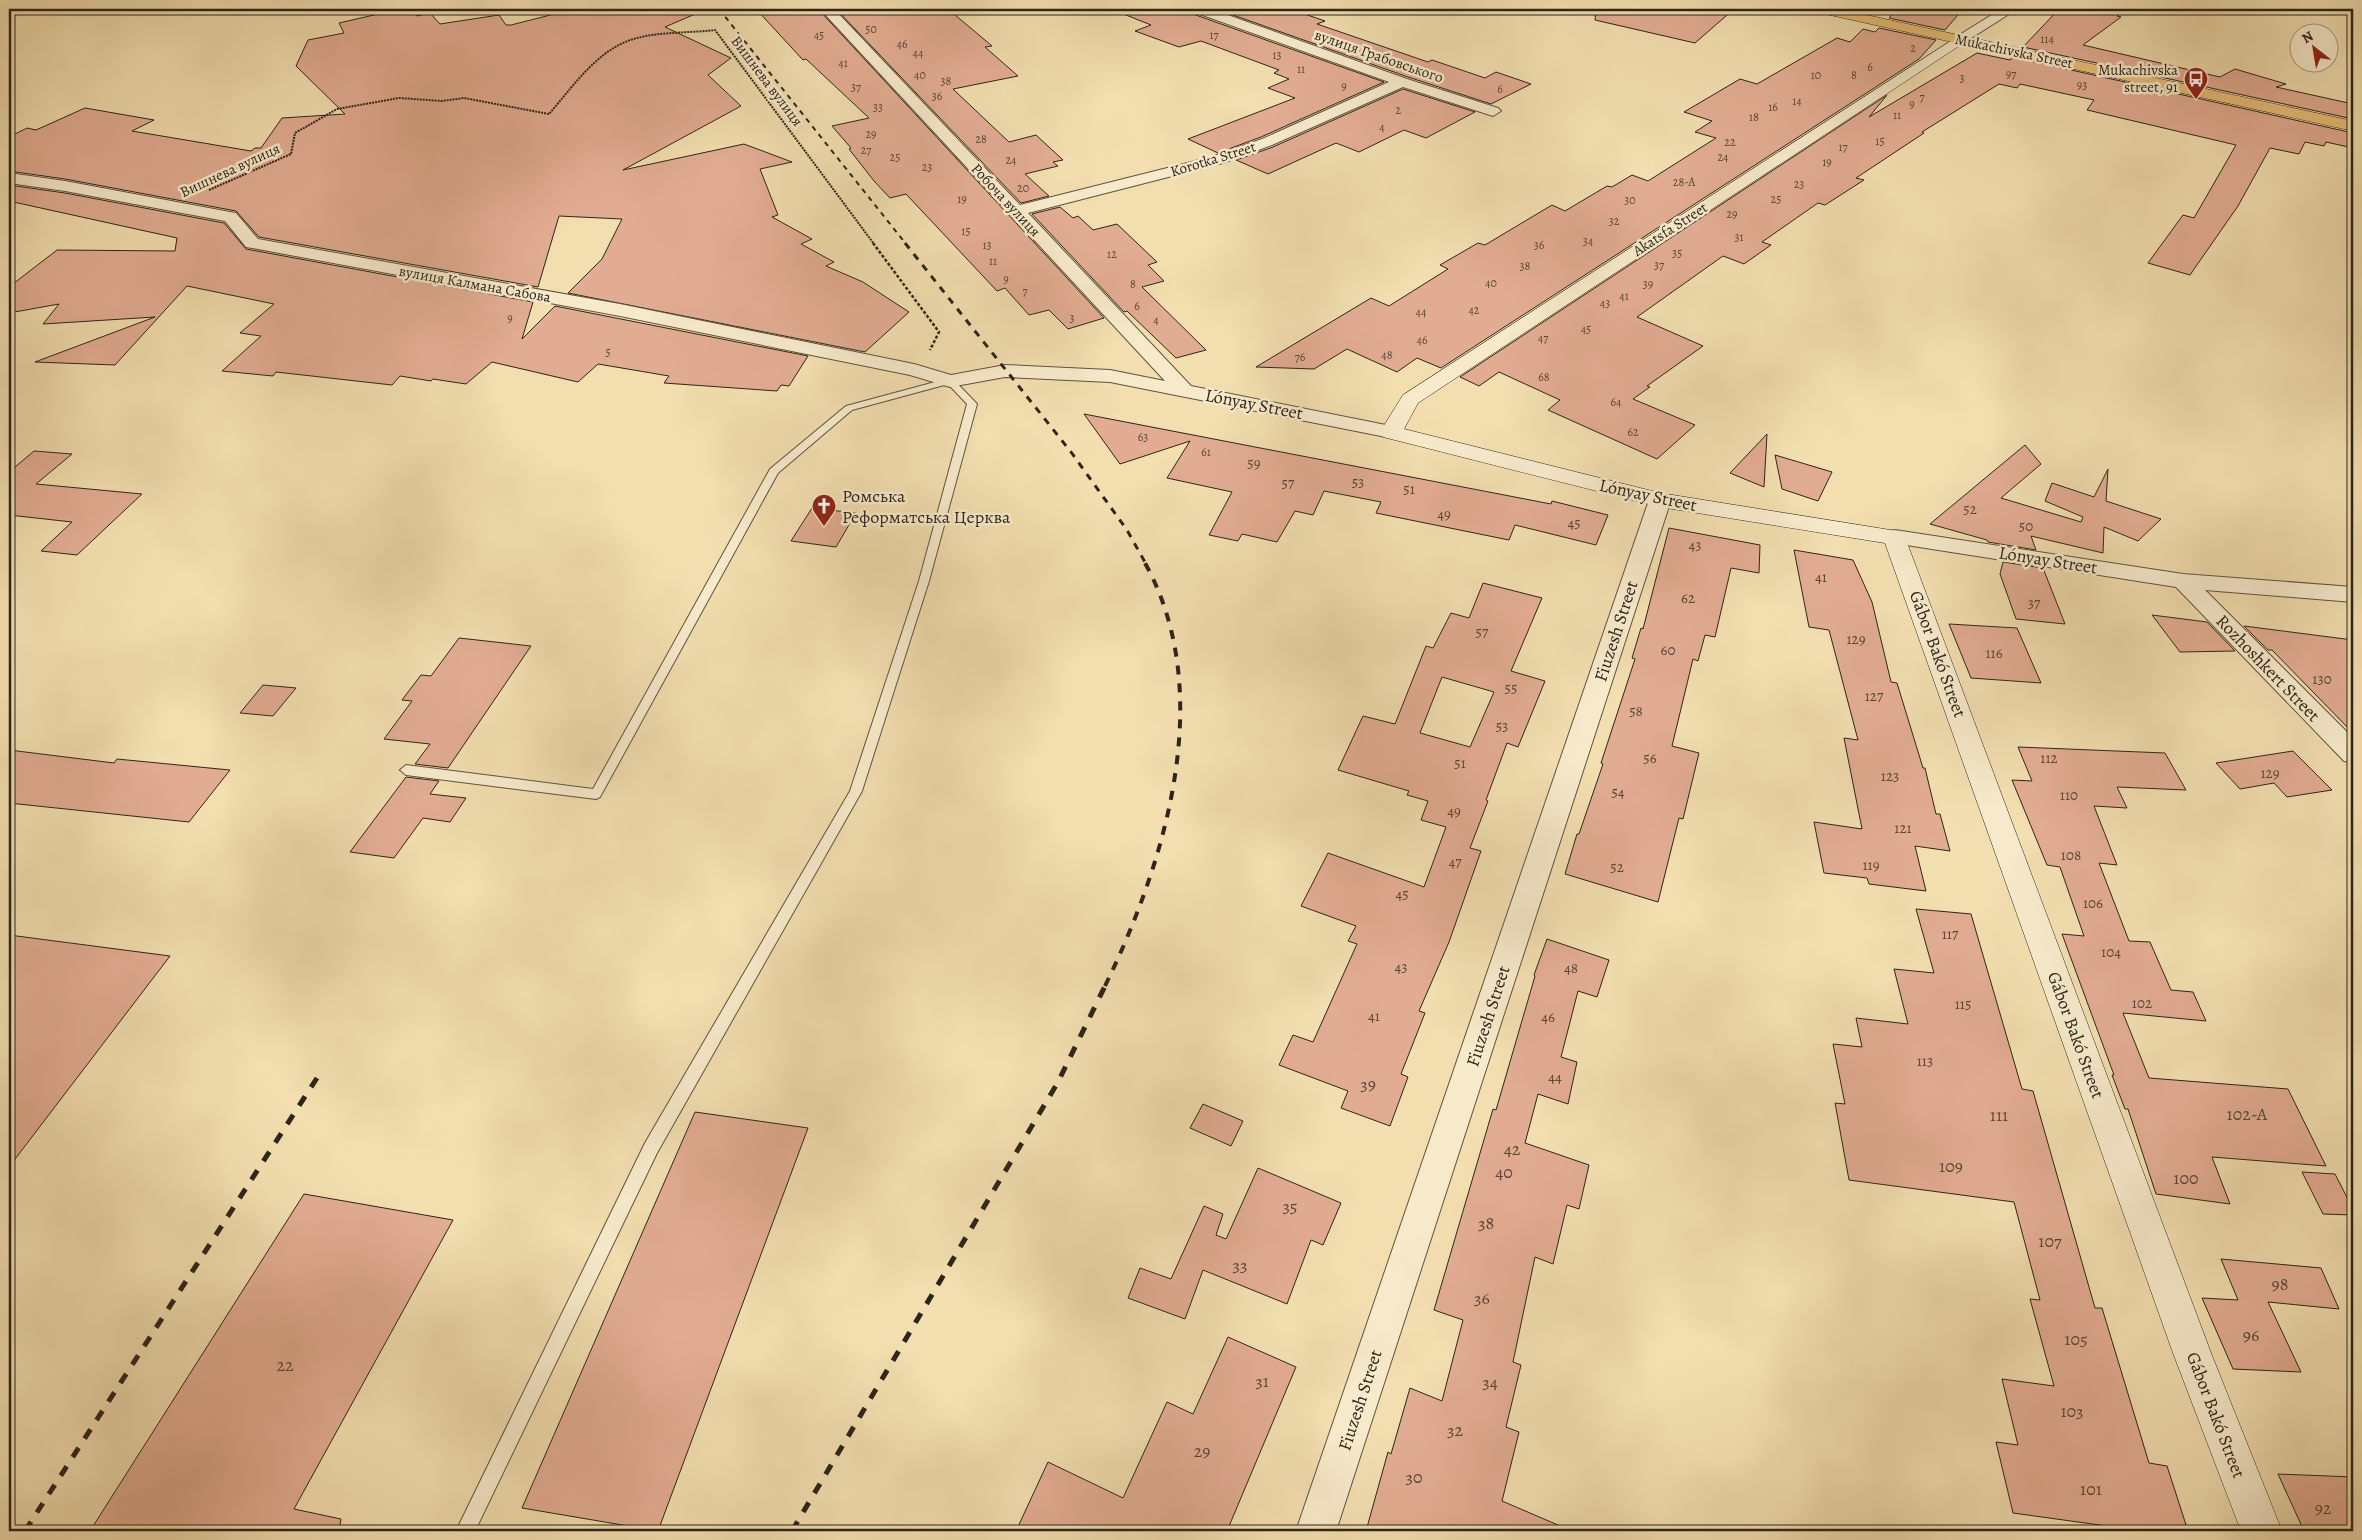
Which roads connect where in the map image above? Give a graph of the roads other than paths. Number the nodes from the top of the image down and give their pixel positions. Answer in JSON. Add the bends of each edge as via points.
{"nodes":[{"id":1,"x":827,"y":9,"type":"edge"},
{"id":2,"x":1199,"y":9,"type":"edge"},
{"id":3,"x":1821,"y":9,"type":"edge"},
{"id":4,"x":2010,"y":9,"type":"edge"},
{"id":5,"x":1960,"y":39,"type":"junction"},
{"id":6,"x":1402,"y":82,"type":"junction"},
{"id":7,"x":1493,"y":111,"type":"dead end"},
{"id":8,"x":2353,"y":126,"type":"edge"},
{"id":9,"x":9,"y":178,"type":"edge"},
{"id":10,"x":1016,"y":211,"type":"junction"},
{"id":11,"x":950,"y":381,"type":"junction"},
{"id":12,"x":1184,"y":390,"type":"junction"},
{"id":13,"x":1391,"y":432,"type":"junction"},
{"id":14,"x":1660,"y":500,"type":"junction"},
{"id":15,"x":1895,"y":537,"type":"junction"},
{"id":16,"x":2183,"y":581,"type":"junction"},
{"id":17,"x":2353,"y":594,"type":"edge"},
{"id":18,"x":2353,"y":754,"type":"edge"},
{"id":19,"x":406,"y":770,"type":"dead end"},
{"id":20,"x":465,"y":1531,"type":"edge"},
{"id":21,"x":1316,"y":1531,"type":"edge"},
{"id":22,"x":2262,"y":1531,"type":"edge"}],
"edges":[{"from":1,"to":10,"type":"street","name":"Робоча вулиця"},
{"from":2,"to":6,"type":"street","name":"вулиця Грабовського"},
{"from":3,"to":5,"type":"highway","name":"Mukachivska Street"},
{"from":4,"to":5,"type":"street"},
{"from":5,"to":8,"type":"highway","name":"Mukachivska Street"},
{"from":5,"to":13,"type":"street","name":"Akatsfa Street","via":[[1410,399]]},
{"from":6,"to":7,"type":"street","name":"вулиця Грабовського"},
{"from":6,"to":10,"type":"street","name":"Korotka Street","via":[[1267,142],[1217,160]]},
{"from":9,"to":11,"type":"street","name":"вулиця Калмана Сабова","via":[[230,217],[252,243],[620,310],[914,370]]},
{"from":10,"to":12,"type":"street","name":"Робоча вулиця"},
{"from":11,"to":12,"type":"street","name":"Lónyay Street","via":[[1005,371],[1110,376]]},
{"from":11,"to":19,"type":"lane","via":[[849,408],[774,471],[596,794]]},
{"from":11,"to":20,"type":"lane","via":[[972,404],[924,581],[856,791],[650,1148]]},
{"from":12,"to":13,"type":"street","name":"Lónyay Street"},
{"from":13,"to":14,"type":"street","name":"Lónyay Street"},
{"from":14,"to":15,"type":"street","name":"Lónyay Street"},
{"from":14,"to":21,"type":"street","name":"Fiuzesh Street"},
{"from":15,"to":16,"type":"street","name":"Lónyay Street"},
{"from":15,"to":22,"type":"street","name":"Gábor Bakó Street","via":[[2192,1354]]},
{"from":16,"to":17,"type":"street","name":"Lónyay Street"},
{"from":16,"to":18,"type":"street","name":"Rozhoshkert Street"}]}
